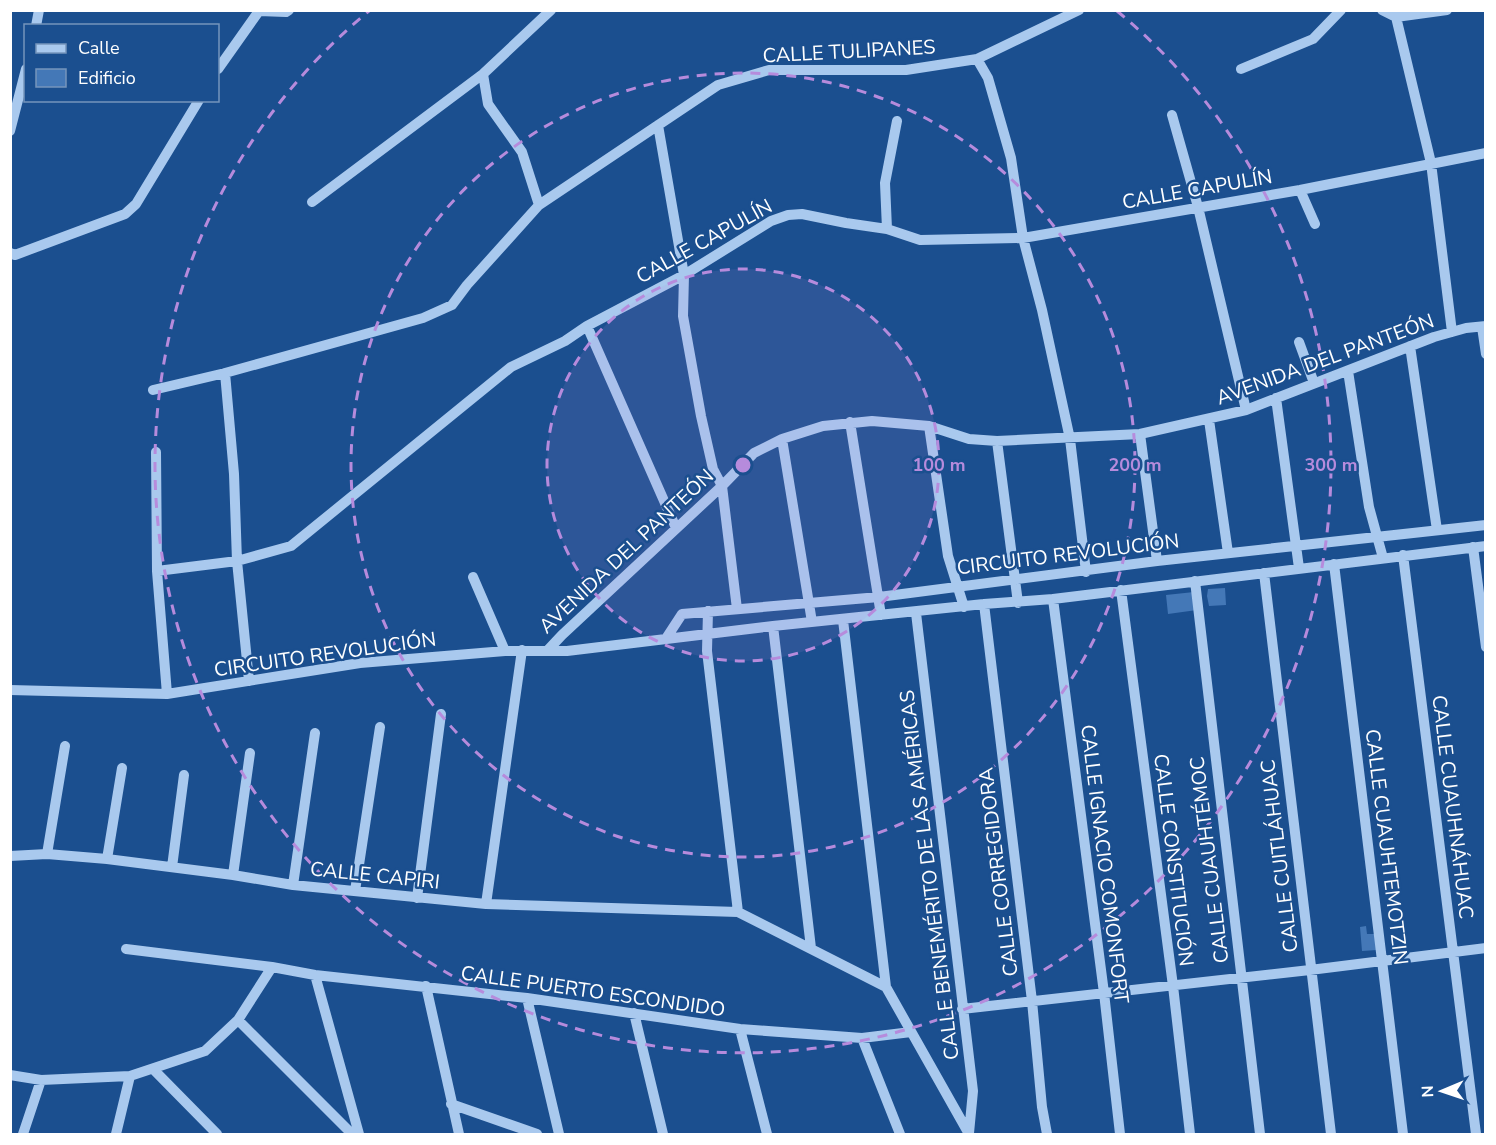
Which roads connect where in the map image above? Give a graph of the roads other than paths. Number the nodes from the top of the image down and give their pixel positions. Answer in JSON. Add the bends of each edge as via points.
{"nodes":[{"id":1,"x":289,"y":10,"type":"edge"},
{"id":2,"x":551,"y":10,"type":"edge"},
{"id":3,"x":1079,"y":10,"type":"edge"},
{"id":4,"x":1341,"y":10,"type":"edge"},
{"id":5,"x":1382,"y":10,"type":"edge"},
{"id":6,"x":1447,"y":10,"type":"edge"},
{"id":7,"x":259,"y":11,"type":"edge"},
{"id":8,"x":1396,"y":17,"type":"junction"},
{"id":9,"x":977,"y":59,"type":"junction"},
{"id":10,"x":219,"y":68,"type":"edge"},
{"id":11,"x":1241,"y":69,"type":"dead end"},
{"id":12,"x":483,"y":74,"type":"junction"},
{"id":13,"x":24,"y":77,"type":"edge"},
{"id":14,"x":198,"y":102,"type":"edge"},
{"id":15,"x":1172,"y":115,"type":"dead end"},
{"id":16,"x":897,"y":121,"type":"dead end"},
{"id":17,"x":658,"y":125,"type":"junction"},
{"id":18,"x":10,"y":131,"type":"edge"},
{"id":19,"x":1485,"y":153,"type":"edge"},
{"id":20,"x":1431,"y":162,"type":"junction"},
{"id":21,"x":1300,"y":190,"type":"junction"},
{"id":22,"x":312,"y":202,"type":"dead end"},
{"id":23,"x":538,"y":205,"type":"junction"},
{"id":24,"x":1198,"y":207,"type":"junction"},
{"id":25,"x":1315,"y":224,"type":"dead end"},
{"id":26,"x":887,"y":229,"type":"junction"},
{"id":27,"x":1023,"y":238,"type":"junction"},
{"id":28,"x":10,"y":253,"type":"edge"},
{"id":29,"x":684,"y":275,"type":"junction"},
{"id":30,"x":587,"y":326,"type":"junction"},
{"id":31,"x":1484,"y":326,"type":"edge"},
{"id":32,"x":1452,"y":332,"type":"junction"},
{"id":33,"x":1299,"y":342,"type":"dead end"},
{"id":34,"x":1410,"y":346,"type":"junction"},
{"id":35,"x":1485,"y":354,"type":"edge"},
{"id":36,"x":1348,"y":371,"type":"junction"},
{"id":37,"x":225,"y":373,"type":"junction"},
{"id":38,"x":1314,"y":383,"type":"junction"},
{"id":39,"x":153,"y":390,"type":"dead end"},
{"id":40,"x":1276,"y":398,"type":"junction"},
{"id":41,"x":1246,"y":410,"type":"junction"},
{"id":42,"x":1209,"y":420,"type":"junction"},
{"id":43,"x":850,"y":422,"type":"junction"},
{"id":44,"x":929,"y":426,"type":"junction"},
{"id":45,"x":1140,"y":434,"type":"junction"},
{"id":46,"x":782,"y":439,"type":"junction"},
{"id":47,"x":1070,"y":439,"type":"junction"},
{"id":48,"x":997,"y":441,"type":"junction"},
{"id":49,"x":156,"y":452,"type":"dead end"},
{"id":50,"x":723,"y":486,"type":"junction"},
{"id":51,"x":1485,"y":525,"type":"edge"},
{"id":52,"x":676,"y":528,"type":"junction"},
{"id":53,"x":1437,"y":530,"type":"junction"},
{"id":54,"x":1378,"y":537,"type":"junction"},
{"id":55,"x":1297,"y":546,"type":"junction"},
{"id":56,"x":1485,"y":546,"type":"edge"},
{"id":57,"x":1473,"y":547,"type":"junction"},
{"id":58,"x":1228,"y":553,"type":"junction"},
{"id":59,"x":1403,"y":555,"type":"junction"},
{"id":60,"x":1383,"y":558,"type":"junction"},
{"id":61,"x":237,"y":561,"type":"junction"},
{"id":62,"x":1157,"y":561,"type":"junction"},
{"id":63,"x":1334,"y":564,"type":"junction"},
{"id":64,"x":1299,"y":568,"type":"junction"},
{"id":65,"x":157,"y":571,"type":"junction"},
{"id":66,"x":1086,"y":572,"type":"junction"},
{"id":67,"x":1264,"y":573,"type":"junction"},
{"id":68,"x":473,"y":577,"type":"dead end"},
{"id":69,"x":1015,"y":580,"type":"junction"},
{"id":70,"x":1195,"y":581,"type":"junction"},
{"id":71,"x":957,"y":585,"type":"junction"},
{"id":72,"x":1121,"y":590,"type":"junction"},
{"id":73,"x":879,"y":597,"type":"junction"},
{"id":74,"x":1053,"y":599,"type":"junction"},
{"id":75,"x":809,"y":603,"type":"junction"},
{"id":76,"x":1018,"y":603,"type":"junction"},
{"id":77,"x":984,"y":604,"type":"junction"},
{"id":78,"x":964,"y":607,"type":"junction"},
{"id":79,"x":737,"y":609,"type":"junction"},
{"id":80,"x":708,"y":611,"type":"junction"},
{"id":81,"x":916,"y":613,"type":"junction"},
{"id":82,"x":881,"y":615,"type":"junction"},
{"id":83,"x":843,"y":620,"type":"junction"},
{"id":84,"x":812,"y":622,"type":"junction"},
{"id":85,"x":773,"y":626,"type":"junction"},
{"id":86,"x":709,"y":633,"type":"junction"},
{"id":87,"x":667,"y":638,"type":"junction"},
{"id":88,"x":1485,"y":647,"type":"edge"},
{"id":89,"x":522,"y":650,"type":"junction"},
{"id":90,"x":505,"y":651,"type":"junction"},
{"id":91,"x":546,"y":651,"type":"junction"},
{"id":92,"x":249,"y":681,"type":"junction"},
{"id":93,"x":10,"y":690,"type":"edge"},
{"id":94,"x":167,"y":694,"type":"junction"},
{"id":95,"x":441,"y":714,"type":"dead end"},
{"id":96,"x":380,"y":727,"type":"dead end"},
{"id":97,"x":315,"y":733,"type":"dead end"},
{"id":98,"x":65,"y":746,"type":"dead end"},
{"id":99,"x":250,"y":753,"type":"dead end"},
{"id":100,"x":122,"y":768,"type":"dead end"},
{"id":101,"x":184,"y":776,"type":"dead end"},
{"id":102,"x":47,"y":854,"type":"junction"},
{"id":103,"x":10,"y":856,"type":"edge"},
{"id":104,"x":107,"y":859,"type":"junction"},
{"id":105,"x":172,"y":867,"type":"junction"},
{"id":106,"x":233,"y":875,"type":"junction"},
{"id":107,"x":293,"y":885,"type":"junction"},
{"id":108,"x":355,"y":891,"type":"junction"},
{"id":109,"x":417,"y":898,"type":"junction"},
{"id":110,"x":486,"y":904,"type":"junction"},
{"id":111,"x":738,"y":912,"type":"junction"},
{"id":112,"x":811,"y":948,"type":"junction"},
{"id":113,"x":1485,"y":948,"type":"edge"},
{"id":114,"x":126,"y":949,"type":"dead end"},
{"id":115,"x":1453,"y":952,"type":"junction"},
{"id":116,"x":1383,"y":961,"type":"junction"},
{"id":117,"x":272,"y":967,"type":"junction"},
{"id":118,"x":1310,"y":970,"type":"junction"},
{"id":119,"x":315,"y":975,"type":"junction"},
{"id":120,"x":1241,"y":978,"type":"junction"},
{"id":121,"x":426,"y":986,"type":"junction"},
{"id":122,"x":1173,"y":986,"type":"junction"},
{"id":123,"x":886,"y":987,"type":"junction"},
{"id":124,"x":1104,"y":993,"type":"junction"},
{"id":125,"x":527,"y":998,"type":"junction"},
{"id":126,"x":1032,"y":1001,"type":"junction"},
{"id":127,"x":962,"y":1009,"type":"junction"},
{"id":128,"x":634,"y":1013,"type":"junction"},
{"id":129,"x":238,"y":1020,"type":"junction"},
{"id":130,"x":740,"y":1029,"type":"junction"},
{"id":131,"x":911,"y":1032,"type":"junction"},
{"id":132,"x":862,"y":1038,"type":"junction"},
{"id":133,"x":153,"y":1069,"type":"junction"},
{"id":134,"x":10,"y":1075,"type":"edge"},
{"id":135,"x":130,"y":1076,"type":"junction"},
{"id":136,"x":41,"y":1080,"type":"junction"},
{"id":137,"x":451,"y":1104,"type":"junction"},
{"id":138,"x":23,"y":1134,"type":"edge"},
{"id":139,"x":116,"y":1134,"type":"edge"},
{"id":140,"x":217,"y":1134,"type":"edge"},
{"id":141,"x":352,"y":1134,"type":"edge"},
{"id":142,"x":359,"y":1134,"type":"edge"},
{"id":143,"x":459,"y":1134,"type":"edge"},
{"id":144,"x":537,"y":1134,"type":"edge"},
{"id":145,"x":560,"y":1134,"type":"edge"},
{"id":146,"x":663,"y":1134,"type":"edge"},
{"id":147,"x":766,"y":1134,"type":"edge"},
{"id":148,"x":900,"y":1134,"type":"edge"},
{"id":149,"x":969,"y":1134,"type":"edge"},
{"id":150,"x":1047,"y":1134,"type":"edge"},
{"id":151,"x":1120,"y":1134,"type":"edge"},
{"id":152,"x":1190,"y":1134,"type":"edge"},
{"id":153,"x":1260,"y":1134,"type":"edge"},
{"id":154,"x":1331,"y":1134,"type":"edge"},
{"id":155,"x":1403,"y":1134,"type":"edge"},
{"id":156,"x":1476,"y":1134,"type":"edge"}],
"edges":[{"from":1,"to":7,"type":"street"},
{"from":2,"to":12,"type":"street"},
{"from":3,"to":9,"type":"street","name":"CALLE TULIPANES"},
{"from":4,"to":11,"type":"street","via":[[1313,39]]},
{"from":5,"to":8,"type":"street"},
{"from":6,"to":8,"type":"street"},
{"from":7,"to":10,"type":"street"},
{"from":8,"to":20,"type":"street"},
{"from":9,"to":17,"type":"street","name":"CALLE TULIPANES","via":[[906,70],[769,70],[718,85]]},
{"from":9,"to":27,"type":"street","via":[[988,78],[1011,158]]},
{"from":12,"to":22,"type":"street"},
{"from":12,"to":23,"type":"street","via":[[488,104],[522,152]]},
{"from":13,"to":18,"type":"street"},
{"from":14,"to":28,"type":"street","via":[[136,204],[125,214],[15,255]]},
{"from":15,"to":24,"type":"street"},
{"from":16,"to":26,"type":"street","via":[[885,183]]},
{"from":17,"to":23,"type":"street","name":"CALLE TULIPANES"},
{"from":17,"to":29,"type":"street"},
{"from":19,"to":20,"type":"street","name":"CALLE CAPULÍN"},
{"from":20,"to":21,"type":"street","name":"CALLE CAPULÍN"},
{"from":20,"to":32,"type":"street"},
{"from":21,"to":24,"type":"street","name":"CALLE CAPULÍN"},
{"from":21,"to":25,"type":"street"},
{"from":23,"to":37,"type":"street","name":"CALLE TULIPANES","via":[[452,305],[423,318]]},
{"from":24,"to":27,"type":"street","name":"CALLE CAPULÍN"},
{"from":24,"to":41,"type":"street"},
{"from":26,"to":27,"type":"street","name":"CALLE CAPULÍN","via":[[920,240]]},
{"from":26,"to":29,"type":"street","name":"CALLE CAPULÍN","via":[[788,215],[771,221]]},
{"from":27,"to":47,"type":"street"},
{"from":29,"to":30,"type":"street","name":"CALLE CAPULÍN"},
{"from":29,"to":50,"type":"street","via":[[683,316],[701,416],[712,469]]},
{"from":30,"to":52,"type":"street"},
{"from":30,"to":61,"type":"street","name":"CALLE CAPULÍN","via":[[511,367],[291,546]]},
{"from":31,"to":32,"type":"street","name":"AVENIDA DEL PANTEÓN"},
{"from":31,"to":35,"type":"street"},
{"from":32,"to":34,"type":"street","name":"AVENIDA DEL PANTEÓN"},
{"from":33,"to":38,"type":"street"},
{"from":34,"to":36,"type":"street","name":"AVENIDA DEL PANTEÓN"},
{"from":34,"to":53,"type":"street"},
{"from":36,"to":38,"type":"street","name":"AVENIDA DEL PANTEÓN"},
{"from":36,"to":54,"type":"street","via":[[1369,507]]},
{"from":37,"to":39,"type":"street","name":"CALLE TULIPANES"},
{"from":37,"to":61,"type":"street"},
{"from":38,"to":40,"type":"street","name":"AVENIDA DEL PANTEÓN"},
{"from":40,"to":41,"type":"street","name":"AVENIDA DEL PANTEÓN"},
{"from":40,"to":55,"type":"street"},
{"from":41,"to":42,"type":"street","name":"AVENIDA DEL PANTEÓN"},
{"from":42,"to":45,"type":"street","name":"AVENIDA DEL PANTEÓN"},
{"from":42,"to":58,"type":"street"},
{"from":43,"to":44,"type":"street","name":"AVENIDA DEL PANTEÓN"},
{"from":43,"to":46,"type":"street","name":"AVENIDA DEL PANTEÓN"},
{"from":43,"to":73,"type":"street"},
{"from":44,"to":48,"type":"street","name":"AVENIDA DEL PANTEÓN","via":[[969,439]]},
{"from":44,"to":71,"type":"street","via":[[948,556]]},
{"from":45,"to":47,"type":"street","name":"AVENIDA DEL PANTEÓN"},
{"from":45,"to":62,"type":"street"},
{"from":46,"to":50,"type":"street","name":"AVENIDA DEL PANTEÓN","via":[[754,453]]},
{"from":46,"to":75,"type":"street"},
{"from":47,"to":48,"type":"street","name":"AVENIDA DEL PANTEÓN"},
{"from":47,"to":66,"type":"street"},
{"from":48,"to":69,"type":"street"},
{"from":49,"to":65,"type":"street"},
{"from":50,"to":52,"type":"street","name":"AVENIDA DEL PANTEÓN"},
{"from":50,"to":79,"type":"street"},
{"from":51,"to":53,"type":"street","name":"CIRCUITO REVOLUCIÓN"},
{"from":52,"to":91,"type":"street","name":"AVENIDA DEL PANTEÓN"},
{"from":53,"to":54,"type":"street","name":"CIRCUITO REVOLUCIÓN"},
{"from":54,"to":55,"type":"street","name":"CIRCUITO REVOLUCIÓN"},
{"from":54,"to":60,"type":"street"},
{"from":55,"to":58,"type":"street","name":"CIRCUITO REVOLUCIÓN"},
{"from":55,"to":64,"type":"street"},
{"from":56,"to":57,"type":"street","name":"CIRCUITO REVOLUCIÓN"},
{"from":57,"to":59,"type":"street","name":"CIRCUITO REVOLUCIÓN"},
{"from":57,"to":88,"type":"street"},
{"from":58,"to":62,"type":"street","name":"CIRCUITO REVOLUCIÓN"},
{"from":59,"to":60,"type":"street","name":"CIRCUITO REVOLUCIÓN"},
{"from":59,"to":115,"type":"street","name":"CALLE CUAUHNÁHUAC"},
{"from":60,"to":63,"type":"street","name":"CIRCUITO REVOLUCIÓN"},
{"from":61,"to":65,"type":"street","name":"CALLE CAPULÍN"},
{"from":61,"to":92,"type":"street"},
{"from":62,"to":66,"type":"street","name":"CIRCUITO REVOLUCIÓN"},
{"from":63,"to":64,"type":"street","name":"CIRCUITO REVOLUCIÓN"},
{"from":63,"to":116,"type":"street","name":"CALLE CUAUHTEMOTZIN"},
{"from":64,"to":67,"type":"street","name":"CIRCUITO REVOLUCIÓN"},
{"from":65,"to":94,"type":"street"},
{"from":66,"to":69,"type":"street","name":"CIRCUITO REVOLUCIÓN"},
{"from":67,"to":70,"type":"street","name":"CIRCUITO REVOLUCIÓN"},
{"from":67,"to":118,"type":"street","name":"CALLE CUITLÁHUAC"},
{"from":68,"to":90,"type":"street"},
{"from":69,"to":71,"type":"street","name":"CIRCUITO REVOLUCIÓN"},
{"from":69,"to":76,"type":"street"},
{"from":70,"to":72,"type":"street","name":"CIRCUITO REVOLUCIÓN"},
{"from":70,"to":120,"type":"street","name":"CALLE CUAUHTÉMOC"},
{"from":71,"to":73,"type":"street","name":"CIRCUITO REVOLUCIÓN"},
{"from":71,"to":78,"type":"street"},
{"from":72,"to":74,"type":"street","name":"CIRCUITO REVOLUCIÓN"},
{"from":72,"to":122,"type":"street","name":"CALLE CONSTITUCIÓN"},
{"from":73,"to":75,"type":"street","name":"CIRCUITO REVOLUCIÓN"},
{"from":73,"to":82,"type":"street"},
{"from":74,"to":76,"type":"street","name":"CIRCUITO REVOLUCIÓN"},
{"from":74,"to":124,"type":"street","name":"CALLE IGNACIO COMONFORT"},
{"from":75,"to":79,"type":"street","name":"CIRCUITO REVOLUCIÓN"},
{"from":75,"to":84,"type":"street"},
{"from":76,"to":77,"type":"street","name":"CIRCUITO REVOLUCIÓN"},
{"from":77,"to":78,"type":"street","name":"CIRCUITO REVOLUCIÓN"},
{"from":77,"to":126,"type":"street","name":"CALLE CORREGIDORA"},
{"from":78,"to":81,"type":"street","name":"CIRCUITO REVOLUCIÓN"},
{"from":79,"to":80,"type":"street","name":"CIRCUITO REVOLUCIÓN"},
{"from":80,"to":86,"type":"street"},
{"from":80,"to":87,"type":"street","name":"CIRCUITO REVOLUCIÓN","via":[[682,614]]},
{"from":81,"to":82,"type":"street","name":"CIRCUITO REVOLUCIÓN"},
{"from":81,"to":127,"type":"street","name":"CALLE BENEMÉRITO DE LAS AMÉRICAS"},
{"from":82,"to":83,"type":"street","name":"CIRCUITO REVOLUCIÓN"},
{"from":83,"to":84,"type":"street","name":"CIRCUITO REVOLUCIÓN"},
{"from":83,"to":123,"type":"street"},
{"from":84,"to":85,"type":"street","name":"CIRCUITO REVOLUCIÓN"},
{"from":85,"to":86,"type":"street","name":"CIRCUITO REVOLUCIÓN"},
{"from":85,"to":112,"type":"street"},
{"from":86,"to":87,"type":"street","name":"CIRCUITO REVOLUCIÓN"},
{"from":86,"to":111,"type":"street","via":[[707,651]]},
{"from":87,"to":91,"type":"street","name":"CIRCUITO REVOLUCIÓN"},
{"from":89,"to":90,"type":"street","name":"CIRCUITO REVOLUCIÓN"},
{"from":89,"to":91,"type":"street","name":"CIRCUITO REVOLUCIÓN"},
{"from":89,"to":110,"type":"street"},
{"from":90,"to":92,"type":"street","name":"CIRCUITO REVOLUCIÓN","via":[[360,663]]},
{"from":92,"to":94,"type":"street","name":"CIRCUITO REVOLUCIÓN"},
{"from":93,"to":94,"type":"street","name":"CIRCUITO REVOLUCIÓN"},
{"from":95,"to":109,"type":"street"},
{"from":96,"to":108,"type":"street"},
{"from":97,"to":107,"type":"street"},
{"from":98,"to":102,"type":"street"},
{"from":99,"to":106,"type":"street"},
{"from":100,"to":104,"type":"street"},
{"from":101,"to":105,"type":"street"},
{"from":102,"to":103,"type":"street","name":"CALLE CAPIRI"},
{"from":102,"to":104,"type":"street","name":"CALLE CAPIRI"},
{"from":104,"to":105,"type":"street","name":"CALLE CAPIRI"},
{"from":105,"to":106,"type":"street","name":"CALLE CAPIRI"},
{"from":106,"to":107,"type":"street","name":"CALLE CAPIRI"},
{"from":107,"to":108,"type":"street","name":"CALLE CAPIRI"},
{"from":108,"to":109,"type":"street","name":"CALLE CAPIRI"},
{"from":109,"to":110,"type":"street","name":"CALLE CAPIRI"},
{"from":110,"to":111,"type":"street","name":"CALLE CAPIRI"},
{"from":111,"to":112,"type":"street"},
{"from":112,"to":123,"type":"street"},
{"from":113,"to":115,"type":"street"},
{"from":114,"to":117,"type":"street","name":"CALLE PUERTO ESCONDIDO"},
{"from":115,"to":116,"type":"street"},
{"from":115,"to":156,"type":"street","name":"CALLE CUAUHNÁHUAC"},
{"from":116,"to":118,"type":"street"},
{"from":116,"to":155,"type":"street","name":"CALLE CUAUHTEMOTZIN"},
{"from":117,"to":119,"type":"street","name":"CALLE PUERTO ESCONDIDO"},
{"from":117,"to":129,"type":"street"},
{"from":118,"to":120,"type":"street"},
{"from":118,"to":154,"type":"street","name":"CALLE CUITLÁHUAC"},
{"from":119,"to":121,"type":"street","name":"CALLE PUERTO ESCONDIDO"},
{"from":119,"to":142,"type":"street"},
{"from":120,"to":122,"type":"street"},
{"from":120,"to":153,"type":"street","name":"CALLE CUAUHTÉMOC"},
{"from":121,"to":125,"type":"street","name":"CALLE PUERTO ESCONDIDO"},
{"from":121,"to":137,"type":"street"},
{"from":122,"to":124,"type":"street"},
{"from":122,"to":152,"type":"street","name":"CALLE CONSTITUCIÓN"},
{"from":123,"to":131,"type":"street"},
{"from":124,"to":126,"type":"street"},
{"from":124,"to":151,"type":"street","name":"CALLE IGNACIO COMONFORT"},
{"from":125,"to":128,"type":"street","name":"CALLE PUERTO ESCONDIDO"},
{"from":125,"to":145,"type":"street"},
{"from":126,"to":127,"type":"street"},
{"from":126,"to":150,"type":"street","name":"CALLE CORREGIDORA"},
{"from":127,"to":149,"type":"street","name":"CALLE BENEMÉRITO DE LAS AMÉRICAS","via":[[973,1091]]},
{"from":128,"to":130,"type":"street","name":"CALLE PUERTO ESCONDIDO"},
{"from":128,"to":146,"type":"street"},
{"from":129,"to":133,"type":"street","via":[[205,1051]]},
{"from":129,"to":141,"type":"street"},
{"from":130,"to":132,"type":"street","name":"CALLE PUERTO ESCONDIDO"},
{"from":130,"to":147,"type":"street"},
{"from":131,"to":132,"type":"street","name":"CALLE PUERTO ESCONDIDO"},
{"from":131,"to":149,"type":"street"},
{"from":132,"to":148,"type":"street"},
{"from":133,"to":135,"type":"street"},
{"from":133,"to":140,"type":"street"},
{"from":134,"to":136,"type":"street"},
{"from":135,"to":136,"type":"street"},
{"from":135,"to":139,"type":"street"},
{"from":136,"to":138,"type":"street"},
{"from":137,"to":143,"type":"street"},
{"from":137,"to":144,"type":"street"}]}
